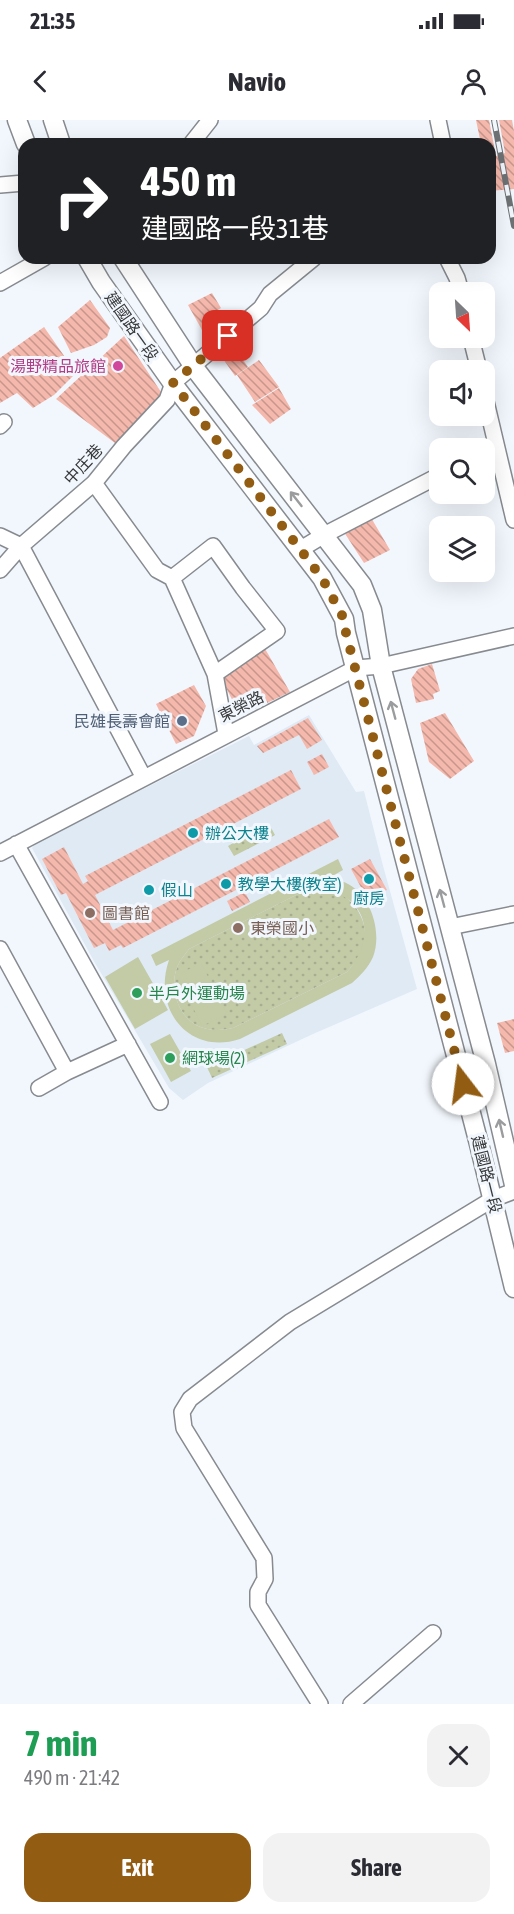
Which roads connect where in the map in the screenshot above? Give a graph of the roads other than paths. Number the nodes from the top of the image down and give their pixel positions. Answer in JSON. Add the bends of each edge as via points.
{"nodes":[{"id":1,"x":17,"y":120,"type":"edge"},
{"id":2,"x":53,"y":120,"type":"edge"},
{"id":3,"x":210,"y":120,"type":"edge"},
{"id":4,"x":438,"y":120,"type":"edge"},
{"id":5,"x":24,"y":138,"type":"edge"},
{"id":6,"x":59,"y":138,"type":"edge"},
{"id":7,"x":196,"y":138,"type":"edge"},
{"id":8,"x":442,"y":138,"type":"edge"},
{"id":9,"x":18,"y":184,"type":"edge"},
{"id":10,"x":0,"y":185,"type":"edge"},
{"id":11,"x":33,"y":264,"type":"edge"},
{"id":12,"x":90,"y":264,"type":"edge"},
{"id":13,"x":126,"y":264,"type":"edge"},
{"id":14,"x":307,"y":264,"type":"edge"},
{"id":15,"x":452,"y":264,"type":"edge"},
{"id":16,"x":458,"y":282,"type":"edge"},
{"id":17,"x":0,"y":283,"type":"edge"},
{"id":18,"x":183,"y":374,"type":"junction"},
{"id":19,"x":495,"y":461,"type":"edge"},
{"id":20,"x":429,"y":481,"type":"edge"},
{"id":21,"x":94,"y":483,"type":"junction"},
{"id":22,"x":514,"y":520,"type":"edge"},
{"id":23,"x":324,"y":535,"type":"junction"},
{"id":24,"x":0,"y":536,"type":"edge"},
{"id":25,"x":21,"y":546,"type":"junction"},
{"id":26,"x":301,"y":549,"type":"junction"},
{"id":27,"x":0,"y":570,"type":"edge"},
{"id":28,"x":172,"y":578,"type":"junction"},
{"id":29,"x":514,"y":636,"type":"edge"},
{"id":30,"x":381,"y":666,"type":"junction"},
{"id":31,"x":356,"y":668,"type":"junction"},
{"id":32,"x":215,"y":675,"type":"junction"},
{"id":33,"x":226,"y":734,"type":"junction"},
{"id":34,"x":144,"y":778,"type":"junction"},
{"id":35,"x":16,"y":844,"type":"junction"},
{"id":36,"x":0,"y":853,"type":"edge"},
{"id":37,"x":514,"y":914,"type":"edge"},
{"id":38,"x":450,"y":927,"type":"junction"},
{"id":39,"x":0,"y":949,"type":"edge"},
{"id":40,"x":129,"y":1044,"type":"junction"},
{"id":41,"x":67,"y":1072,"type":"junction"},
{"id":42,"x":39,"y":1088,"type":"dead end"},
{"id":43,"x":160,"y":1102,"type":"dead end"},
{"id":44,"x":514,"y":1185,"type":"edge"},
{"id":45,"x":514,"y":1191,"type":"edge"},
{"id":46,"x":493,"y":1199,"type":"junction"},
{"id":47,"x":514,"y":1288,"type":"edge"},
{"id":48,"x":432,"y":1633,"type":"dead end"},
{"id":49,"x":320,"y":1704,"type":"edge"},
{"id":50,"x":351,"y":1704,"type":"edge"}],
"edges":[{"from":1,"to":5,"type":"main road"},
{"from":2,"to":6,"type":"main road"},
{"from":3,"to":7,"type":"street"},
{"from":4,"to":8,"type":"street"},
{"from":9,"to":10,"type":"street"},
{"from":11,"to":17,"type":"street"},
{"from":12,"to":18,"type":"main road","name":"建國路一段","via":[[101,282]]},
{"from":13,"to":18,"type":"main road","name":"建國路一段"},
{"from":14,"to":18,"type":"street"},
{"from":15,"to":16,"type":"street"},
{"from":18,"to":21,"type":"street","name":"中庄巷","via":[[167,400]]},
{"from":23,"to":18,"type":"main road","name":"建國路一段","one_way":true},
{"from":18,"to":26,"type":"main road","name":"建國路一段"},
{"from":19,"to":22,"type":"street"},
{"from":20,"to":23,"type":"street"},
{"from":21,"to":25,"type":"street","name":"中庄巷"},
{"from":21,"to":28,"type":"street","via":[[157,570]]},
{"from":23,"to":26,"type":"street"},
{"from":23,"to":30,"type":"main road","name":"建國路一段","via":[[362,585],[372,610]]},
{"from":24,"to":25,"type":"street"},
{"from":25,"to":27,"type":"street","name":"中庄巷"},
{"from":25,"to":34,"type":"street"},
{"from":26,"to":31,"type":"main road","name":"建國路一段","via":[[340,611]]},
{"from":28,"to":32,"type":"street"},
{"from":28,"to":32,"type":"street","via":[[213,546],[277,631]]},
{"from":29,"to":30,"type":"street","name":"東榮路"},
{"from":30,"to":31,"type":"street","name":"東榮路"},
{"from":38,"to":30,"type":"main road","name":"建國路一段","one_way":true},
{"from":31,"to":33,"type":"street","name":"東榮路"},
{"from":31,"to":46,"type":"main road","name":"建國路一段"},
{"from":32,"to":33,"type":"street"},
{"from":33,"to":34,"type":"street","name":"東榮路"},
{"from":34,"to":35,"type":"street","name":"東榮路"},
{"from":35,"to":36,"type":"street","name":"東榮路"},
{"from":35,"to":40,"type":"street"},
{"from":37,"to":38,"type":"street"},
{"from":44,"to":38,"type":"main road","name":"建國路一段","one_way":true},
{"from":39,"to":41,"type":"street"},
{"from":40,"to":41,"type":"street"},
{"from":40,"to":43,"type":"street"},
{"from":41,"to":42,"type":"street"},
{"from":45,"to":46,"type":"street"},
{"from":46,"to":47,"type":"main road","name":"建國路一段"},
{"from":46,"to":49,"type":"street","via":[[290,1322],[190,1399],[182,1412],[184,1428],[264,1558],[265,1579],[258,1592],[258,1605]]},
{"from":48,"to":50,"type":"street"}]}
